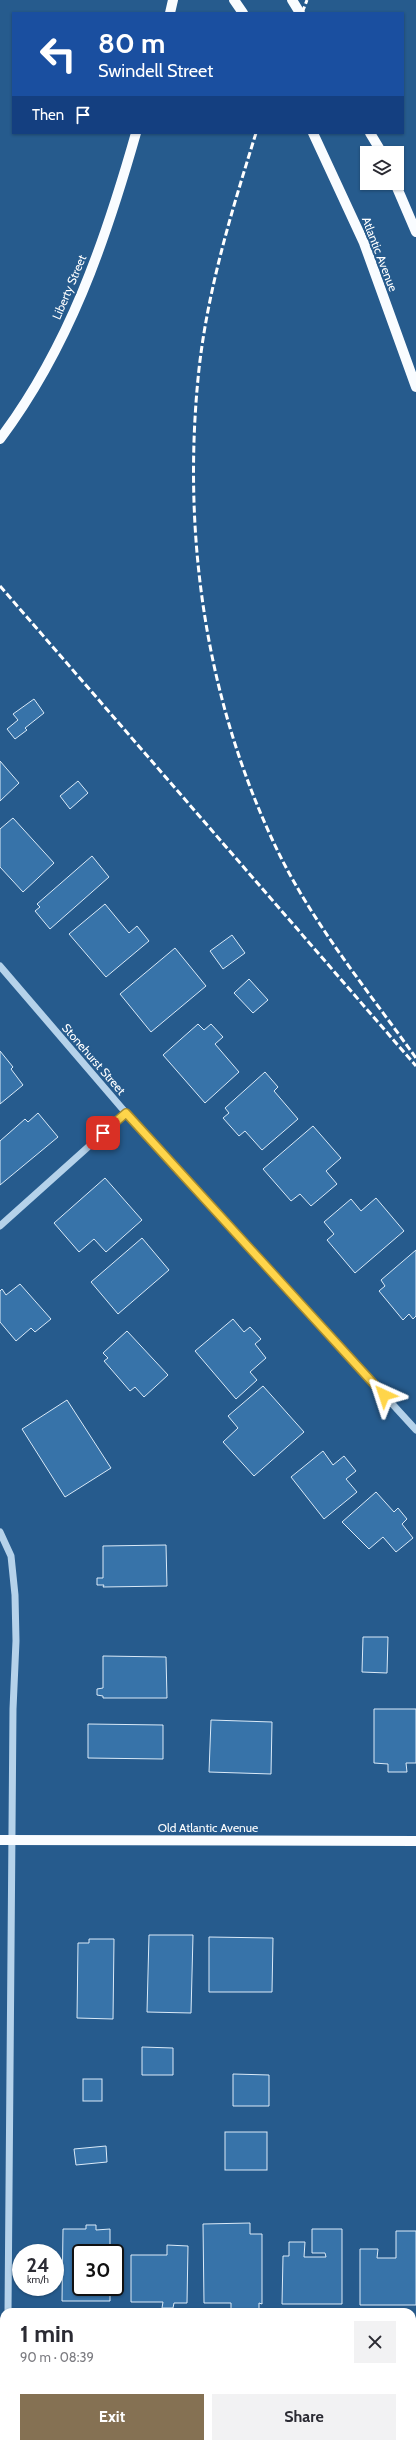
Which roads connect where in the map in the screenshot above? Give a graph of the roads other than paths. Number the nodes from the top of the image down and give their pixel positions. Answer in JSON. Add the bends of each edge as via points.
{"nodes":[{"id":1,"x":173,"y":0,"type":"edge"},
{"id":2,"x":234,"y":0,"type":"edge"},
{"id":3,"x":292,"y":0,"type":"edge"},
{"id":4,"x":170,"y":12,"type":"edge"},
{"id":5,"x":242,"y":12,"type":"edge"},
{"id":6,"x":299,"y":12,"type":"edge"},
{"id":7,"x":136,"y":134,"type":"edge"},
{"id":8,"x":313,"y":134,"type":"edge"},
{"id":9,"x":371,"y":134,"type":"edge"},
{"id":10,"x":378,"y":146,"type":"edge"},
{"id":11,"x":398,"y":190,"type":"edge"},
{"id":12,"x":416,"y":232,"type":"edge"},
{"id":13,"x":416,"y":387,"type":"edge"},
{"id":14,"x":0,"y":439,"type":"edge"},
{"id":15,"x":0,"y":966,"type":"edge"},
{"id":16,"x":126,"y":1113,"type":"junction"},
{"id":17,"x":0,"y":1226,"type":"edge"},
{"id":18,"x":416,"y":1430,"type":"edge"},
{"id":19,"x":0,"y":1532,"type":"edge"},
{"id":20,"x":0,"y":1840,"type":"edge"},
{"id":21,"x":12,"y":1840,"type":"junction"},
{"id":22,"x":416,"y":1840,"type":"edge"},
{"id":23,"x":8,"y":2308,"type":"edge"}],
"edges":[{"from":1,"to":4,"type":"main road"},
{"from":2,"to":5,"type":"main road"},
{"from":3,"to":6,"type":"main road"},
{"from":7,"to":14,"type":"main road","name":"Liberty Street","via":[[111,221],[77,306],[49,363]]},
{"from":8,"to":13,"type":"main road","name":"Atlantic Avenue","via":[[364,243]]},
{"from":9,"to":10,"type":"main road"},
{"from":11,"to":12,"type":"main road"},
{"from":15,"to":16,"type":"street","name":"Stonehurst Street"},
{"from":16,"to":17,"type":"street"},
{"from":16,"to":18,"type":"street","name":"Stonehurst Street"},
{"from":19,"to":21,"type":"street","via":[[11,1556],[15,1602]]},
{"from":20,"to":21,"type":"main road","name":"Old Atlantic Avenue"},
{"from":21,"to":22,"type":"main road","name":"Old Atlantic Avenue"},
{"from":21,"to":23,"type":"street"}]}
